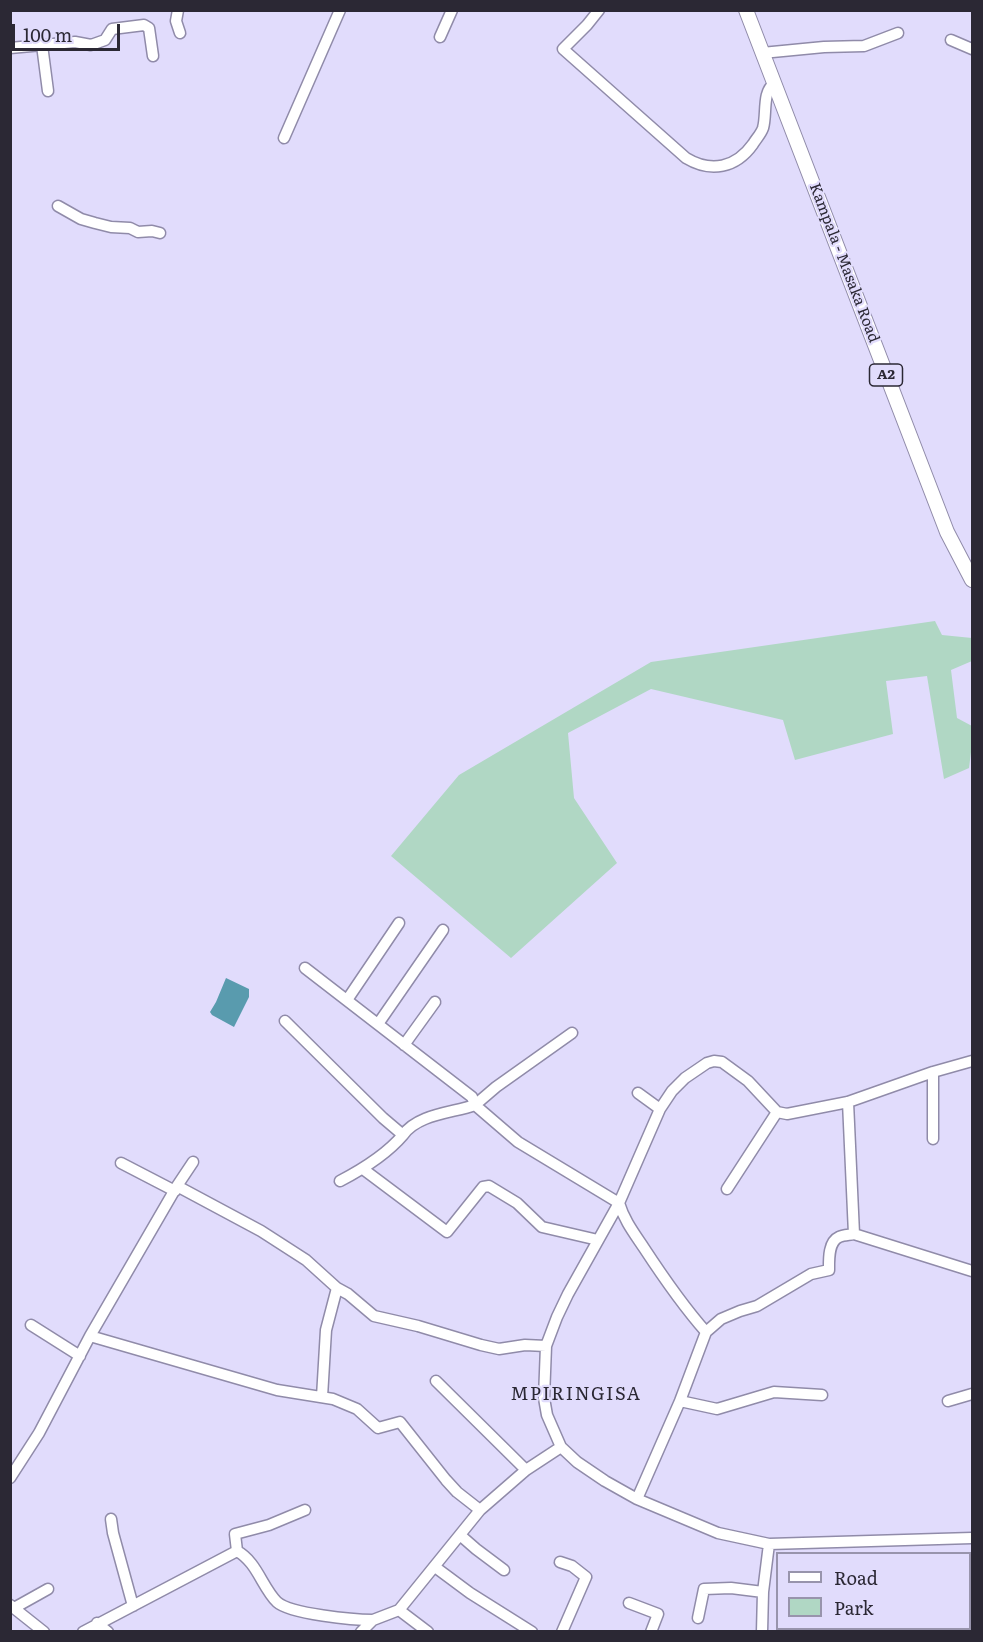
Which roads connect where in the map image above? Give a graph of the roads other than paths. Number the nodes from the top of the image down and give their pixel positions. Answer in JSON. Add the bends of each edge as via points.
{"nodes":[{"id":1,"x":178,"y":10,"type":"edge"},
{"id":2,"x":340,"y":10,"type":"edge"},
{"id":3,"x":452,"y":10,"type":"edge"},
{"id":4,"x":599,"y":10,"type":"edge"},
{"id":5,"x":746,"y":10,"type":"edge"},
{"id":6,"x":180,"y":33,"type":"dead end"},
{"id":7,"x":898,"y":33,"type":"dead end"},
{"id":8,"x":440,"y":36,"type":"dead end"},
{"id":9,"x":951,"y":40,"type":"dead end"},
{"id":10,"x":42,"y":45,"type":"junction"},
{"id":11,"x":10,"y":48,"type":"edge"},
{"id":12,"x":972,"y":49,"type":"edge"},
{"id":13,"x":762,"y":53,"type":"junction"},
{"id":14,"x":153,"y":56,"type":"dead end"},
{"id":15,"x":774,"y":84,"type":"junction"},
{"id":16,"x":48,"y":91,"type":"dead end"},
{"id":17,"x":284,"y":138,"type":"dead end"},
{"id":18,"x":58,"y":206,"type":"dead end"},
{"id":19,"x":160,"y":233,"type":"dead end"},
{"id":20,"x":972,"y":580,"type":"edge"},
{"id":21,"x":399,"y":923,"type":"dead end"},
{"id":22,"x":443,"y":930,"type":"dead end"},
{"id":23,"x":305,"y":968,"type":"dead end"},
{"id":24,"x":347,"y":1000,"type":"junction"},
{"id":25,"x":435,"y":1002,"type":"dead end"},
{"id":26,"x":285,"y":1021,"type":"dead end"},
{"id":27,"x":378,"y":1024,"type":"junction"},
{"id":28,"x":572,"y":1033,"type":"dead end"},
{"id":29,"x":404,"y":1045,"type":"junction"},
{"id":30,"x":972,"y":1061,"type":"edge"},
{"id":31,"x":933,"y":1072,"type":"junction"},
{"id":32,"x":638,"y":1093,"type":"dead end"},
{"id":33,"x":848,"y":1102,"type":"junction"},
{"id":34,"x":475,"y":1105,"type":"junction"},
{"id":35,"x":660,"y":1109,"type":"junction"},
{"id":36,"x":777,"y":1112,"type":"junction"},
{"id":37,"x":403,"y":1135,"type":"junction"},
{"id":38,"x":933,"y":1139,"type":"dead end"},
{"id":39,"x":193,"y":1162,"type":"dead end"},
{"id":40,"x":121,"y":1164,"type":"dead end"},
{"id":41,"x":363,"y":1169,"type":"junction"},
{"id":42,"x":340,"y":1181,"type":"dead end"},
{"id":43,"x":176,"y":1188,"type":"junction"},
{"id":44,"x":727,"y":1189,"type":"dead end"},
{"id":45,"x":619,"y":1203,"type":"junction"},
{"id":46,"x":854,"y":1234,"type":"junction"},
{"id":47,"x":598,"y":1240,"type":"junction"},
{"id":48,"x":972,"y":1271,"type":"edge"},
{"id":49,"x":338,"y":1288,"type":"junction"},
{"id":50,"x":31,"y":1325,"type":"dead end"},
{"id":51,"x":706,"y":1332,"type":"junction"},
{"id":52,"x":90,"y":1336,"type":"junction"},
{"id":53,"x":546,"y":1346,"type":"junction"},
{"id":54,"x":80,"y":1356,"type":"junction"},
{"id":55,"x":436,"y":1381,"type":"dead end"},
{"id":56,"x":972,"y":1394,"type":"edge"},
{"id":57,"x":822,"y":1395,"type":"dead end"},
{"id":58,"x":322,"y":1398,"type":"junction"},
{"id":59,"x":680,"y":1401,"type":"junction"},
{"id":60,"x":948,"y":1401,"type":"dead end"},
{"id":61,"x":561,"y":1447,"type":"junction"},
{"id":62,"x":526,"y":1470,"type":"junction"},
{"id":63,"x":10,"y":1478,"type":"edge"},
{"id":64,"x":637,"y":1499,"type":"junction"},
{"id":65,"x":305,"y":1510,"type":"dead end"},
{"id":66,"x":480,"y":1510,"type":"junction"},
{"id":67,"x":111,"y":1518,"type":"dead end"},
{"id":68,"x":460,"y":1535,"type":"junction"},
{"id":69,"x":972,"y":1538,"type":"edge"},
{"id":70,"x":912,"y":1540,"type":"junction"},
{"id":71,"x":768,"y":1545,"type":"junction"},
{"id":72,"x":237,"y":1551,"type":"junction"},
{"id":73,"x":911,"y":1552,"type":"edge"},
{"id":74,"x":560,"y":1562,"type":"dead end"},
{"id":75,"x":435,"y":1567,"type":"junction"},
{"id":76,"x":504,"y":1570,"type":"dead end"},
{"id":77,"x":48,"y":1589,"type":"dead end"},
{"id":78,"x":763,"y":1592,"type":"junction"},
{"id":79,"x":629,"y":1603,"type":"dead end"},
{"id":80,"x":133,"y":1606,"type":"junction"},
{"id":81,"x":12,"y":1607,"type":"edge"},
{"id":82,"x":399,"y":1611,"type":"junction"},
{"id":83,"x":698,"y":1618,"type":"dead end"},
{"id":84,"x":373,"y":1620,"type":"junction"},
{"id":85,"x":98,"y":1623,"type":"junction"},
{"id":86,"x":44,"y":1632,"type":"edge"},
{"id":87,"x":83,"y":1632,"type":"edge"},
{"id":88,"x":108,"y":1632,"type":"edge"},
{"id":89,"x":361,"y":1632,"type":"edge"},
{"id":90,"x":428,"y":1632,"type":"edge"},
{"id":91,"x":532,"y":1632,"type":"edge"},
{"id":92,"x":561,"y":1632,"type":"edge"},
{"id":93,"x":651,"y":1632,"type":"edge"},
{"id":94,"x":762,"y":1632,"type":"edge"}],
"edges":[{"from":1,"to":6,"type":"street"},
{"from":2,"to":17,"type":"street"},
{"from":3,"to":8,"type":"street"},
{"from":4,"to":15,"type":"street","via":[[563,49],[695,163],[719,167],[740,158],[762,131],[767,92]]},
{"from":5,"to":13,"type":"main road","name":"Kampala - Masaka Road","number":"A2"},
{"from":7,"to":13,"type":"street","via":[[864,46]]},
{"from":9,"to":12,"type":"street"},
{"from":10,"to":11,"type":"street"},
{"from":10,"to":14,"type":"street","via":[[91,45],[105,40],[112,29],[144,25],[149,28]]},
{"from":10,"to":16,"type":"street"},
{"from":13,"to":15,"type":"main road","name":"Kampala - Masaka Road","number":"A2"},
{"from":15,"to":20,"type":"main road","name":"Kampala - Masaka Road","number":"A2","via":[[947,532]]},
{"from":18,"to":19,"type":"street","via":[[88,221]]},
{"from":21,"to":24,"type":"street"},
{"from":22,"to":27,"type":"street"},
{"from":23,"to":24,"type":"street"},
{"from":24,"to":27,"type":"street"},
{"from":25,"to":29,"type":"street"},
{"from":26,"to":37,"type":"street"},
{"from":27,"to":29,"type":"street"},
{"from":28,"to":34,"type":"street"},
{"from":29,"to":34,"type":"street","via":[[472,1097]]},
{"from":30,"to":31,"type":"street"},
{"from":31,"to":33,"type":"street"},
{"from":31,"to":38,"type":"street"},
{"from":32,"to":35,"type":"street"},
{"from":33,"to":36,"type":"street","via":[[787,1114]]},
{"from":33,"to":46,"type":"street"},
{"from":34,"to":37,"type":"street","via":[[434,1116],[409,1127]]},
{"from":34,"to":45,"type":"street","via":[[519,1142]]},
{"from":35,"to":36,"type":"street","via":[[685,1078],[714,1061],[722,1062],[748,1081]]},
{"from":35,"to":45,"type":"street"},
{"from":36,"to":44,"type":"street"},
{"from":37,"to":41,"type":"street"},
{"from":39,"to":43,"type":"street"},
{"from":40,"to":43,"type":"street"},
{"from":41,"to":42,"type":"street"},
{"from":41,"to":47,"type":"street","via":[[447,1232],[483,1187],[489,1186],[517,1203],[542,1227]]},
{"from":43,"to":49,"type":"street","via":[[261,1231],[306,1260]]},
{"from":43,"to":52,"type":"street"},
{"from":45,"to":47,"type":"street"},
{"from":45,"to":51,"type":"street","via":[[623,1217],[654,1264]]},
{"from":46,"to":48,"type":"street"},
{"from":46,"to":51,"type":"street","via":[[834,1241],[829,1270],[811,1274],[758,1306],[721,1319]]},
{"from":47,"to":53,"type":"street","via":[[564,1301]]},
{"from":49,"to":53,"type":"street","via":[[374,1316],[481,1346]]},
{"from":49,"to":58,"type":"street","via":[[326,1330]]},
{"from":50,"to":54,"type":"street"},
{"from":51,"to":59,"type":"street"},
{"from":52,"to":54,"type":"street"},
{"from":52,"to":58,"type":"street","via":[[277,1390]]},
{"from":53,"to":61,"type":"street","via":[[544,1398]]},
{"from":54,"to":63,"type":"street"},
{"from":55,"to":62,"type":"street"},
{"from":56,"to":60,"type":"street"},
{"from":57,"to":59,"type":"street","via":[[774,1392],[717,1410]]},
{"from":58,"to":66,"type":"street","via":[[333,1398],[357,1409],[378,1428],[400,1422],[446,1480]]},
{"from":59,"to":64,"type":"street"},
{"from":61,"to":62,"type":"street"},
{"from":61,"to":64,"type":"street","via":[[605,1481]]},
{"from":62,"to":66,"type":"street"},
{"from":64,"to":71,"type":"street","via":[[718,1533]]},
{"from":65,"to":72,"type":"street","via":[[269,1525],[235,1533]]},
{"from":66,"to":68,"type":"street"},
{"from":67,"to":80,"type":"street"},
{"from":68,"to":75,"type":"street"},
{"from":68,"to":76,"type":"street"},
{"from":69,"to":70,"type":"street"},
{"from":70,"to":71,"type":"street"},
{"from":70,"to":73,"type":"street"},
{"from":71,"to":78,"type":"street"},
{"from":72,"to":80,"type":"street"},
{"from":72,"to":84,"type":"street","via":[[247,1556],[279,1604],[304,1613]]},
{"from":74,"to":92,"type":"street","via":[[586,1577]]},
{"from":75,"to":82,"type":"street"},
{"from":75,"to":91,"type":"street"},
{"from":77,"to":81,"type":"street"},
{"from":78,"to":83,"type":"street","via":[[704,1589]]},
{"from":78,"to":94,"type":"street"},
{"from":79,"to":93,"type":"street","via":[[658,1614]]},
{"from":80,"to":85,"type":"street"},
{"from":81,"to":86,"type":"street"},
{"from":82,"to":84,"type":"street"},
{"from":82,"to":90,"type":"street"},
{"from":84,"to":89,"type":"street"},
{"from":85,"to":87,"type":"street"},
{"from":85,"to":88,"type":"street"}]}
